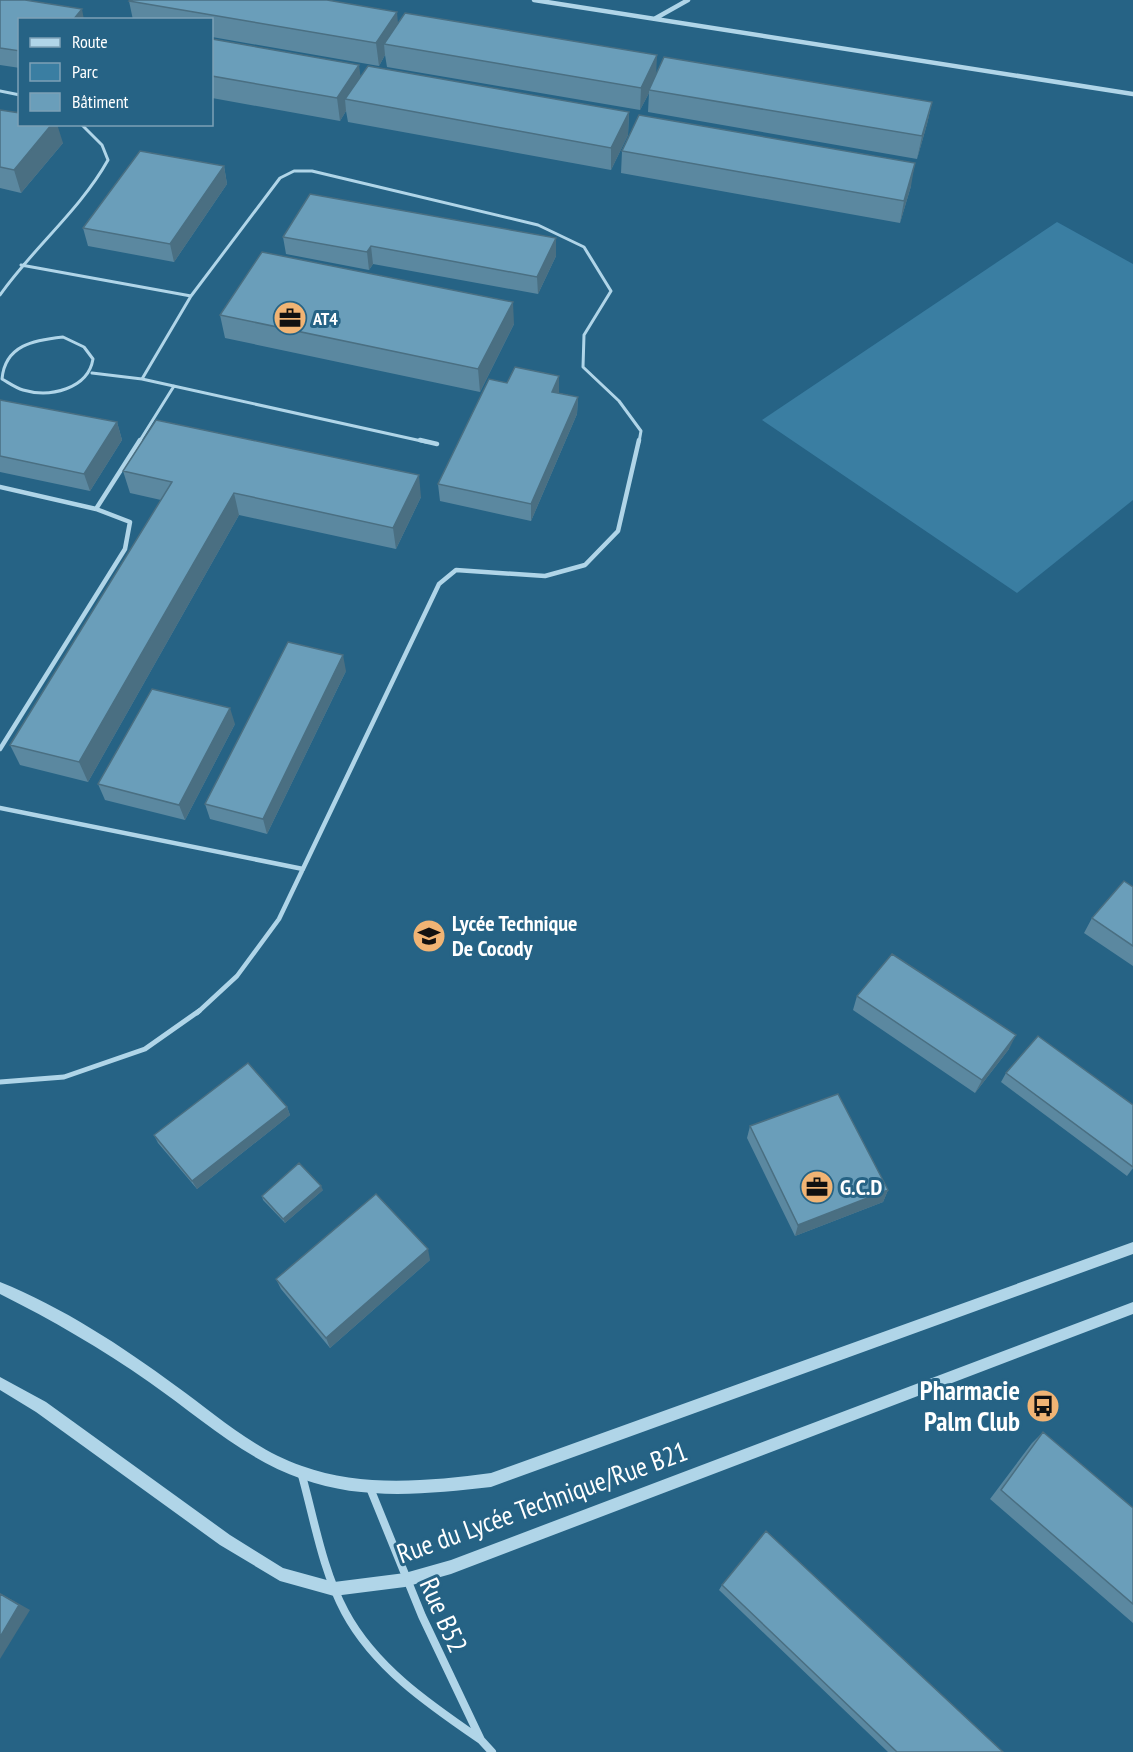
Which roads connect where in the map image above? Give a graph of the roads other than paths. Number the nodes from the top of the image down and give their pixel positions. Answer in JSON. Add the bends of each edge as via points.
{"nodes":[{"id":1,"x":534,"y":0,"type":"edge"},
{"id":2,"x":688,"y":0,"type":"edge"},
{"id":3,"x":656,"y":18,"type":"junction"},
{"id":4,"x":0,"y":91,"type":"edge"},
{"id":5,"x":1133,"y":94,"type":"edge"},
{"id":6,"x":18,"y":95,"type":"edge"},
{"id":7,"x":83,"y":126,"type":"edge"},
{"id":8,"x":21,"y":264,"type":"junction"},
{"id":9,"x":0,"y":295,"type":"edge"},
{"id":10,"x":190,"y":296,"type":"junction"},
{"id":11,"x":92,"y":372,"type":"junction"},
{"id":12,"x":142,"y":379,"type":"junction"},
{"id":13,"x":174,"y":386,"type":"junction"},
{"id":14,"x":437,"y":444,"type":"dead end"},
{"id":15,"x":0,"y":487,"type":"edge"},
{"id":16,"x":96,"y":509,"type":"junction"},
{"id":17,"x":0,"y":749,"type":"edge"},
{"id":18,"x":0,"y":808,"type":"edge"},
{"id":19,"x":303,"y":869,"type":"junction"},
{"id":20,"x":0,"y":1082,"type":"edge"},
{"id":21,"x":1133,"y":1248,"type":"edge"},
{"id":22,"x":0,"y":1288,"type":"edge"},
{"id":23,"x":1133,"y":1308,"type":"edge"},
{"id":24,"x":0,"y":1383,"type":"edge"},
{"id":25,"x":301,"y":1472,"type":"junction"},
{"id":26,"x":370,"y":1488,"type":"junction"},
{"id":27,"x":405,"y":1580,"type":"junction"},
{"id":28,"x":334,"y":1589,"type":"junction"},
{"id":29,"x":481,"y":1740,"type":"junction"},
{"id":30,"x":492,"y":1752,"type":"edge"}],
"edges":[{"from":1,"to":3,"type":"street"},
{"from":2,"to":3,"type":"street"},
{"from":3,"to":5,"type":"street"},
{"from":4,"to":6,"type":"lane"},
{"from":7,"to":8,"type":"lane","via":[[102,145],[108,160],[98,178]]},
{"from":8,"to":9,"type":"lane"},
{"from":8,"to":10,"type":"lane"},
{"from":10,"to":12,"type":"lane"},
{"from":10,"to":19,"type":"lane","via":[[280,178],[294,171],[312,171],[538,225],[584,247],[611,291],[584,335],[583,367],[619,401],[641,430],[618,531],[585,565],[545,576],[456,570],[439,584]]},
{"from":11,"to":11,"type":"lane","via":[[94,361],[90,351],[80,342],[63,337],[29,342],[9,352],[0,367],[2,379],[15,389],[41,394],[78,386]]},
{"from":11,"to":12,"type":"lane"},
{"from":12,"to":13,"type":"lane"},
{"from":13,"to":14,"type":"lane"},
{"from":13,"to":16,"type":"lane"},
{"from":15,"to":16,"type":"lane"},
{"from":16,"to":17,"type":"lane","via":[[130,522],[125,549]]},
{"from":18,"to":19,"type":"lane"},
{"from":19,"to":20,"type":"lane","via":[[279,919],[237,976],[193,1017],[145,1049],[63,1077]]},
{"from":21,"to":26,"type":"street","name":"Rue du Lycée Technique/Rue B21","via":[[491,1480],[425,1488]]},
{"from":22,"to":25,"type":"street","name":"Rue du Lycée Technique/Rue B21","via":[[43,1308],[152,1376],[248,1445]]},
{"from":23,"to":27,"type":"street","name":"Rue du Lycée Technique/Rue B21","via":[[451,1567]]},
{"from":24,"to":28,"type":"street","name":"Rue du Lycée Technique/Rue B21","via":[[41,1407],[225,1540],[280,1574]]},
{"from":25,"to":26,"type":"street","name":"Rue du Lycée Technique/Rue B21"},
{"from":25,"to":28,"type":"street"},
{"from":26,"to":27,"type":"street","name":"Rue B52"},
{"from":27,"to":28,"type":"street","name":"Rue du Lycée Technique/Rue B21"},
{"from":27,"to":29,"type":"street","name":"Rue B52"},
{"from":28,"to":29,"type":"street","via":[[357,1632],[390,1669],[422,1700]]},
{"from":29,"to":30,"type":"street","name":"Rue B52"}]}
